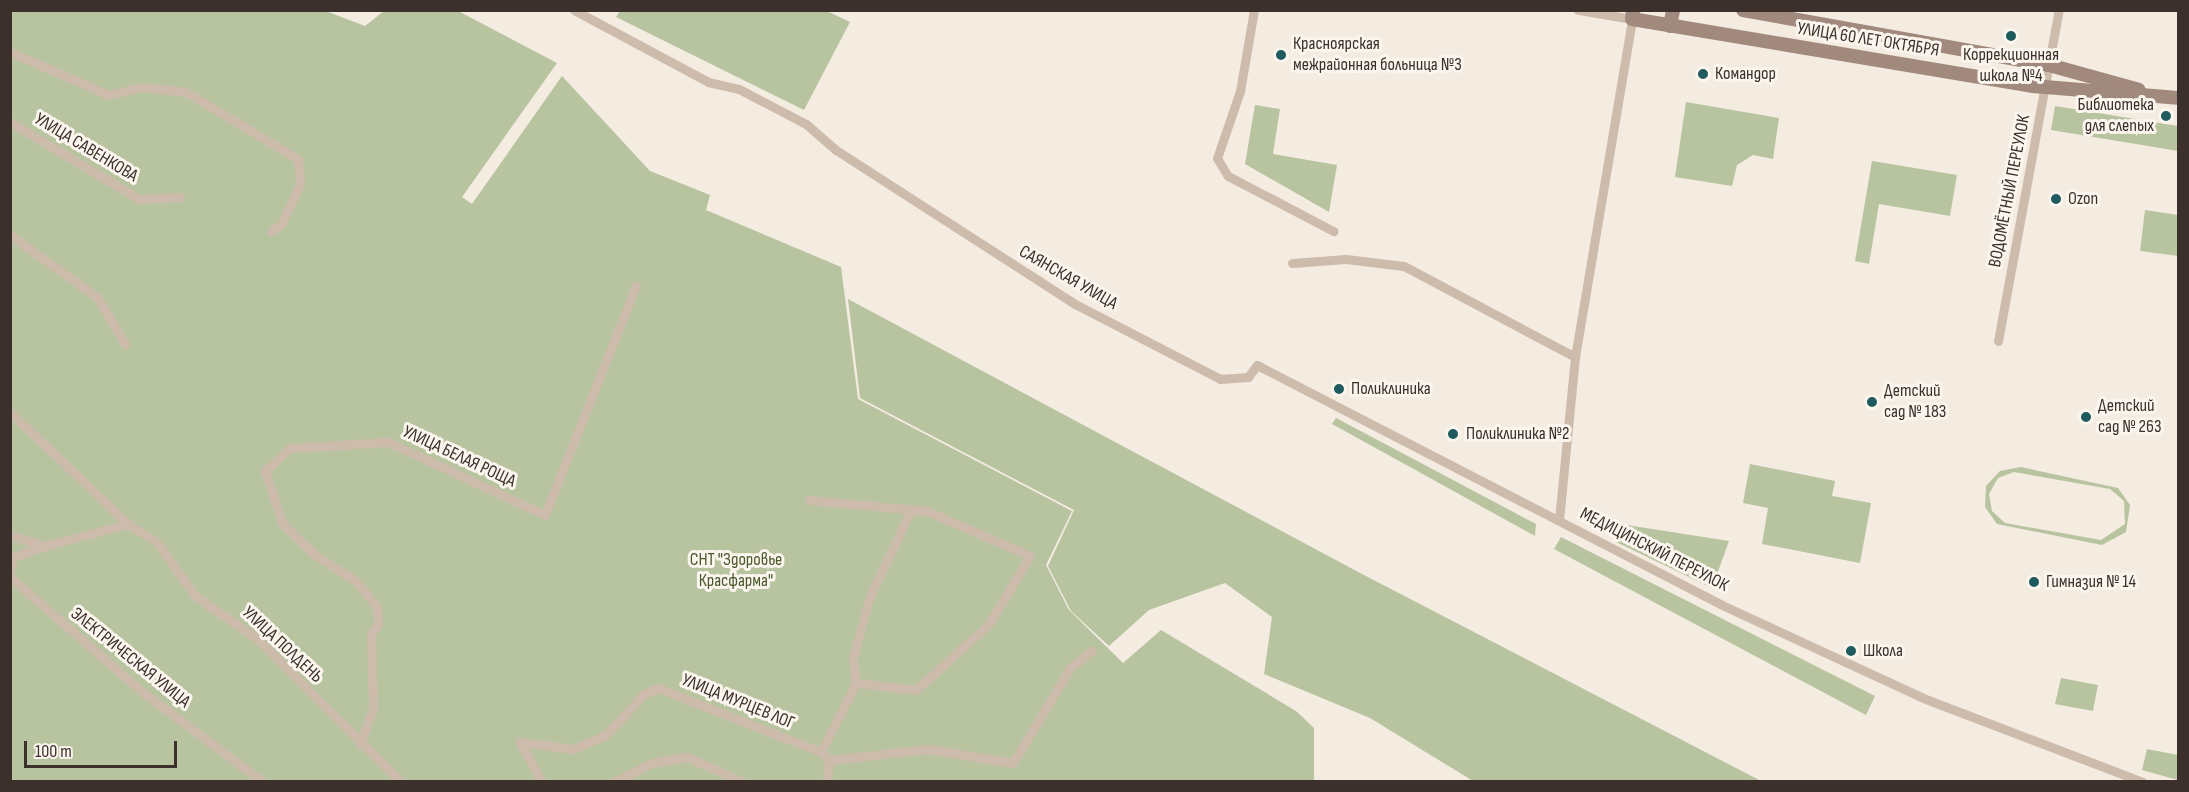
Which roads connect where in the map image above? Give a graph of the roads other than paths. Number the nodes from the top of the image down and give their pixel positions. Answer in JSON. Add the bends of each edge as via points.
{"nodes":[{"id":1,"x":574,"y":10,"type":"edge"},
{"id":2,"x":1254,"y":10,"type":"edge"},
{"id":3,"x":1578,"y":10,"type":"edge"},
{"id":4,"x":1673,"y":10,"type":"edge"},
{"id":5,"x":1743,"y":10,"type":"edge"},
{"id":6,"x":2059,"y":10,"type":"edge"},
{"id":7,"x":1632,"y":15,"type":"edge"},
{"id":8,"x":1670,"y":26,"type":"junction"},
{"id":9,"x":10,"y":52,"type":"edge"},
{"id":10,"x":2049,"y":65,"type":"junction"},
{"id":11,"x":2046,"y":88,"type":"junction"},
{"id":12,"x":2152,"y":94,"type":"junction"},
{"id":13,"x":2178,"y":98,"type":"edge"},
{"id":14,"x":10,"y":122,"type":"edge"},
{"id":15,"x":180,"y":197,"type":"dead end"},
{"id":16,"x":1333,"y":231,"type":"dead end"},
{"id":17,"x":271,"y":232,"type":"dead end"},
{"id":18,"x":10,"y":235,"type":"edge"},
{"id":19,"x":1292,"y":263,"type":"dead end"},
{"id":20,"x":636,"y":285,"type":"dead end"},
{"id":21,"x":1998,"y":341,"type":"dead end"},
{"id":22,"x":125,"y":344,"type":"dead end"},
{"id":23,"x":1575,"y":357,"type":"junction"},
{"id":24,"x":10,"y":412,"type":"edge"},
{"id":25,"x":808,"y":500,"type":"dead end"},
{"id":26,"x":911,"y":510,"type":"junction"},
{"id":27,"x":1559,"y":520,"type":"junction"},
{"id":28,"x":128,"y":524,"type":"junction"},
{"id":29,"x":10,"y":535,"type":"edge"},
{"id":30,"x":44,"y":546,"type":"junction"},
{"id":31,"x":11,"y":558,"type":"edge"},
{"id":32,"x":10,"y":571,"type":"edge"},
{"id":33,"x":10,"y":577,"type":"edge"},
{"id":34,"x":1092,"y":650,"type":"dead end"},
{"id":35,"x":856,"y":683,"type":"junction"},
{"id":36,"x":360,"y":744,"type":"junction"},
{"id":37,"x":821,"y":752,"type":"junction"},
{"id":38,"x":829,"y":760,"type":"junction"},
{"id":39,"x":263,"y":782,"type":"edge"},
{"id":40,"x":401,"y":782,"type":"edge"},
{"id":41,"x":542,"y":782,"type":"edge"},
{"id":42,"x":614,"y":782,"type":"edge"},
{"id":43,"x":743,"y":782,"type":"edge"},
{"id":44,"x":827,"y":782,"type":"edge"},
{"id":45,"x":2143,"y":782,"type":"edge"}],
"edges":[{"from":1,"to":27,"type":"street","name":"САЯНСКАЯ УЛИЦА","via":[[708,82],[739,89],[806,124],[836,150],[1085,309],[1220,379],[1248,377],[1257,365]]},
{"from":2,"to":16,"type":"street","via":[[1240,91],[1217,158],[1228,176]]},
{"from":3,"to":7,"type":"street","name":"УЛИЦА 60 ЛЕТ ОКТЯБРЯ"},
{"from":4,"to":8,"type":"main road"},
{"from":5,"to":10,"type":"main road","name":"УЛИЦА 60 ЛЕТ ОКТЯБРЯ"},
{"from":6,"to":10,"type":"street","name":"ВОДОМЁТНЫЙ ПЕРЕУЛОК"},
{"from":7,"to":8,"type":"main road","name":"УЛИЦА 60 ЛЕТ ОКТЯБРЯ"},
{"from":7,"to":23,"type":"street","name":"МЕДИЦИНСКИЙ ПЕРЕУЛОК"},
{"from":8,"to":11,"type":"main road","name":"УЛИЦА 60 ЛЕТ ОКТЯБРЯ"},
{"from":9,"to":17,"type":"street","via":[[109,95],[141,87],[186,92],[298,159],[300,184],[282,223]]},
{"from":10,"to":11,"type":"street","name":"ВОДОМЁТНЫЙ ПЕРЕУЛОК"},
{"from":10,"to":12,"type":"main road","name":"УЛИЦА 60 ЛЕТ ОКТЯБРЯ"},
{"from":11,"to":12,"type":"main road","name":"УЛИЦА 60 ЛЕТ ОКТЯБРЯ"},
{"from":11,"to":21,"type":"street","name":"ВОДОМЁТНЫЙ ПЕРЕУЛОК"},
{"from":12,"to":13,"type":"main road","name":"УЛИЦА 60 ЛЕТ ОКТЯБРЯ"},
{"from":14,"to":15,"type":"street","name":"УЛИЦА САВЕНКОВА","via":[[139,199]]},
{"from":18,"to":22,"type":"street","via":[[97,297]]},
{"from":19,"to":23,"type":"street","via":[[1346,259],[1404,266]]},
{"from":20,"to":36,"type":"street","name":"УЛИЦА БЕЛАЯ РОЩА","via":[[545,515],[388,442],[290,448],[265,471],[282,523],[315,555],[356,581],[377,607],[378,625],[371,633],[373,709]]},
{"from":23,"to":27,"type":"street","name":"МЕДИЦИНСКИЙ ПЕРЕУЛОК"},
{"from":24,"to":28,"type":"street","name":"УЛИЦА ПОЛДЕНЬ"},
{"from":25,"to":26,"type":"street"},
{"from":26,"to":35,"type":"street","via":[[870,596],[853,657]]},
{"from":26,"to":35,"type":"street","via":[[927,511],[1030,556],[989,624],[916,690]]},
{"from":27,"to":45,"type":"street","name":"МЕДИЦИНСКИЙ ПЕРЕУЛОК","via":[[1596,545],[1913,694]]},
{"from":28,"to":30,"type":"street"},
{"from":28,"to":36,"type":"street","name":"УЛИЦА ПОЛДЕНЬ","via":[[157,542],[195,596],[256,638]]},
{"from":29,"to":30,"type":"street"},
{"from":30,"to":31,"type":"street"},
{"from":31,"to":32,"type":"street"},
{"from":33,"to":39,"type":"street","name":"ЭЛЕКТРИЧЕСКАЯ УЛИЦА","via":[[141,691]]},
{"from":34,"to":38,"type":"street","via":[[1070,668],[1013,763],[928,748]]},
{"from":35,"to":37,"type":"street"},
{"from":36,"to":40,"type":"street","name":"УЛИЦА ПОЛДЕНЬ"},
{"from":37,"to":38,"type":"street"},
{"from":37,"to":41,"type":"street","name":"УЛИЦА МУРЦЕВ ЛОГ","via":[[658,688],[644,694],[606,735],[574,749],[520,742]]},
{"from":38,"to":44,"type":"street"},
{"from":42,"to":43,"type":"street","via":[[652,763],[687,757]]}]}
